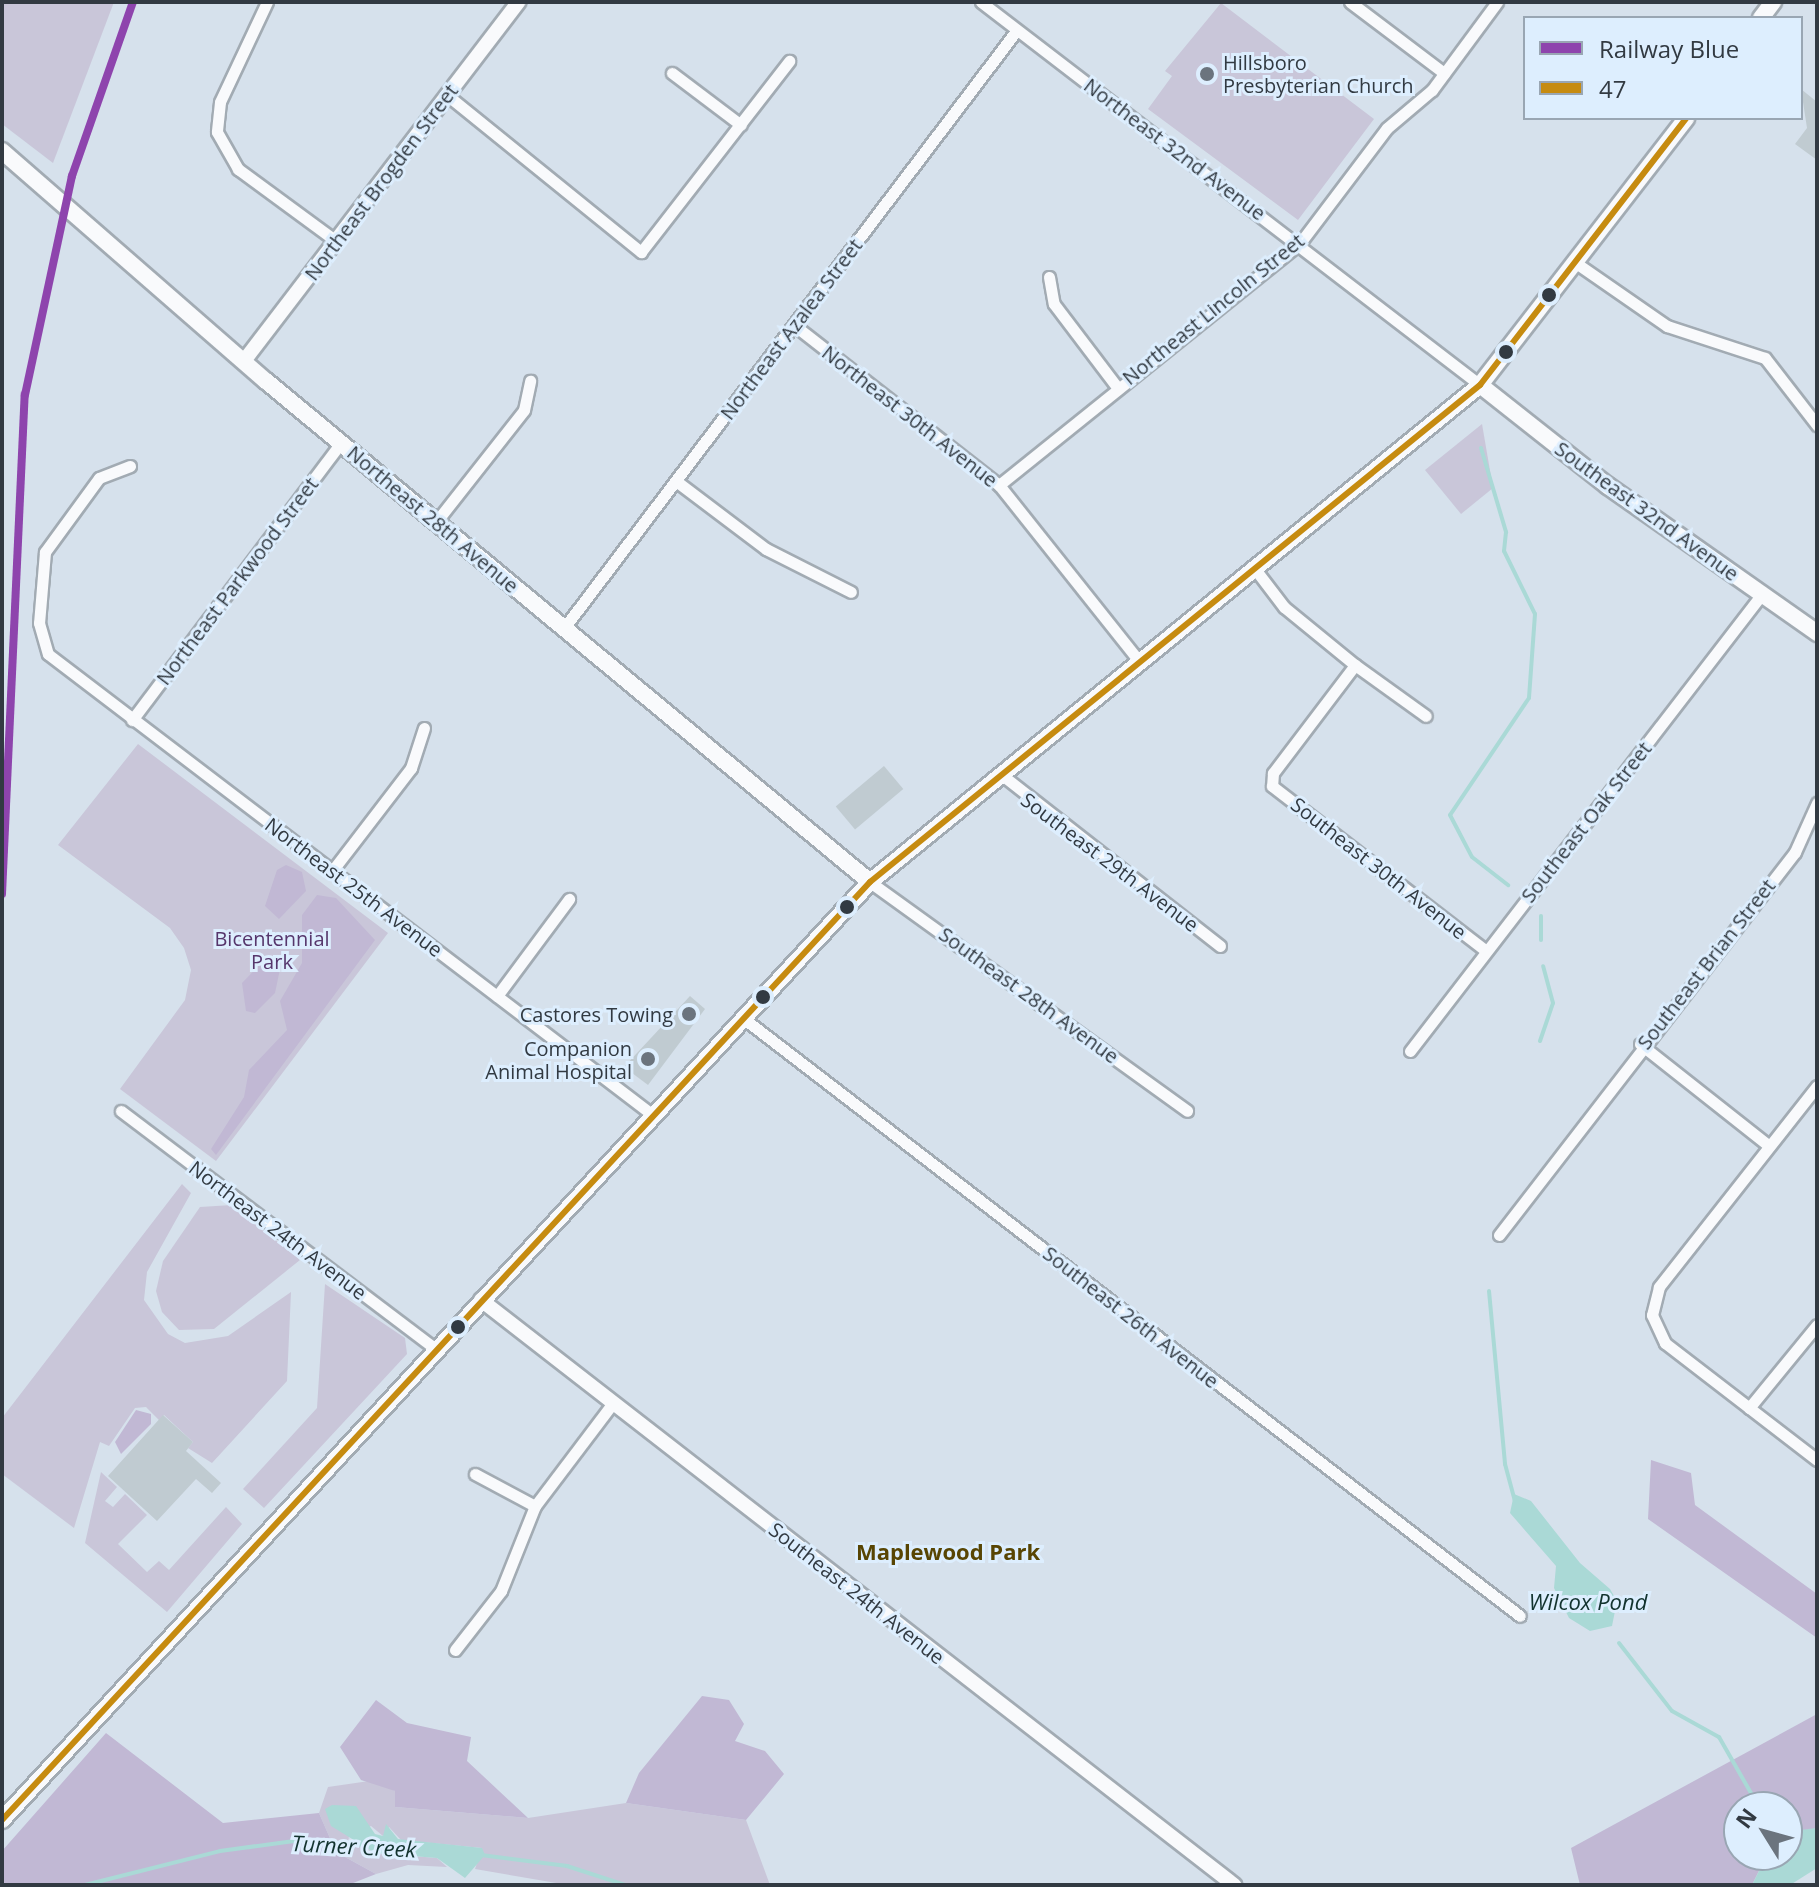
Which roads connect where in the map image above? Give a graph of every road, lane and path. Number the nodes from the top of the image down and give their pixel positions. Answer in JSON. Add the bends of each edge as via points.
{"nodes":[{"id":1,"x":267,"y":2,"type":"edge"},
{"id":2,"x":518,"y":2,"type":"edge"},
{"id":3,"x":981,"y":2,"type":"edge"},
{"id":4,"x":1350,"y":2,"type":"edge"},
{"id":5,"x":1497,"y":2,"type":"edge"},
{"id":6,"x":1017,"y":30,"type":"junction"},
{"id":7,"x":789,"y":61,"type":"dead end"},
{"id":8,"x":672,"y":73,"type":"dead end"},
{"id":9,"x":1444,"y":73,"type":"junction"},
{"id":10,"x":447,"y":95,"type":"junction"},
{"id":11,"x":1684,"y":120,"type":"edge"},
{"id":12,"x":741,"y":125,"type":"junction"},
{"id":13,"x":2,"y":151,"type":"edge"},
{"id":14,"x":336,"y":241,"type":"junction"},
{"id":15,"x":1300,"y":243,"type":"junction"},
{"id":16,"x":1576,"y":263,"type":"junction"},
{"id":17,"x":1049,"y":277,"type":"dead end"},
{"id":18,"x":794,"y":325,"type":"junction"},
{"id":19,"x":244,"y":361,"type":"junction"},
{"id":20,"x":530,"y":381,"type":"dead end"},
{"id":21,"x":1480,"y":385,"type":"junction"},
{"id":22,"x":1117,"y":387,"type":"junction"},
{"id":23,"x":1817,"y":425,"type":"edge"},
{"id":24,"x":341,"y":443,"type":"junction"},
{"id":25,"x":130,"y":466,"type":"dead end"},
{"id":26,"x":676,"y":481,"type":"junction"},
{"id":27,"x":999,"y":485,"type":"junction"},
{"id":28,"x":436,"y":522,"type":"junction"},
{"id":29,"x":1255,"y":569,"type":"junction"},
{"id":30,"x":851,"y":592,"type":"dead end"},
{"id":31,"x":1762,"y":594,"type":"junction"},
{"id":32,"x":564,"y":628,"type":"junction"},
{"id":33,"x":1817,"y":633,"type":"edge"},
{"id":34,"x":1140,"y":662,"type":"junction"},
{"id":35,"x":1355,"y":665,"type":"junction"},
{"id":36,"x":1426,"y":716,"type":"dead end"},
{"id":37,"x":132,"y":720,"type":"junction"},
{"id":38,"x":424,"y":728,"type":"dead end"},
{"id":39,"x":1002,"y":775,"type":"junction"},
{"id":40,"x":1817,"y":803,"type":"edge"},
{"id":41,"x":332,"y":871,"type":"junction"},
{"id":42,"x":870,"y":882,"type":"junction"},
{"id":43,"x":569,"y":899,"type":"dead end"},
{"id":44,"x":1220,"y":946,"type":"dead end"},
{"id":45,"x":1486,"y":951,"type":"junction"},
{"id":46,"x":497,"y":996,"type":"junction"},
{"id":47,"x":743,"y":1018,"type":"junction"},
{"id":48,"x":1640,"y":1044,"type":"junction"},
{"id":49,"x":1410,"y":1051,"type":"dead end"},
{"id":50,"x":1817,"y":1086,"type":"edge"},
{"id":51,"x":121,"y":1111,"type":"dead end"},
{"id":52,"x":1187,"y":1111,"type":"dead end"},
{"id":53,"x":653,"y":1115,"type":"junction"},
{"id":54,"x":1769,"y":1146,"type":"junction"},
{"id":55,"x":1499,"y":1235,"type":"dead end"},
{"id":56,"x":481,"y":1300,"type":"junction"},
{"id":57,"x":1817,"y":1325,"type":"edge"},
{"id":58,"x":436,"y":1349,"type":"junction"},
{"id":59,"x":613,"y":1403,"type":"junction"},
{"id":60,"x":1749,"y":1408,"type":"junction"},
{"id":61,"x":1817,"y":1460,"type":"edge"},
{"id":62,"x":475,"y":1474,"type":"dead end"},
{"id":63,"x":535,"y":1506,"type":"junction"},
{"id":64,"x":1520,"y":1616,"type":"dead end"},
{"id":65,"x":455,"y":1650,"type":"dead end"},
{"id":66,"x":2,"y":1820,"type":"edge"},
{"id":67,"x":1234,"y":1885,"type":"edge"}],
"edges":[{"from":1,"to":14,"type":"street","via":[[220,102],[217,132],[238,169]]},
{"from":2,"to":10,"type":"street","name":"Northeast Brogden Street"},
{"from":3,"to":6,"type":"street","name":"Northeast 32nd Avenue"},
{"from":4,"to":9,"type":"street"},
{"from":5,"to":9,"type":"street","name":"Northeast Lincoln Street"},
{"from":6,"to":15,"type":"street","name":"Northeast 32nd Avenue"},
{"from":6,"to":18,"type":"street","name":"Northeast Azalea Street"},
{"from":7,"to":12,"type":"street"},
{"from":8,"to":12,"type":"street"},
{"from":9,"to":15,"type":"street","name":"Northeast Lincoln Street","via":[[1387,128]]},
{"from":10,"to":12,"type":"street","via":[[641,252]]},
{"from":10,"to":14,"type":"street","name":"Northeast Brogden Street"},
{"from":11,"to":16,"type":"main road"},
{"from":13,"to":19,"type":"main road","name":"Northeast 28th Avenue"},
{"from":14,"to":19,"type":"street","name":"Northeast Brogden Street"},
{"from":15,"to":21,"type":"street","name":"Northeast 32nd Avenue"},
{"from":15,"to":22,"type":"street","name":"Northeast Lincoln Street"},
{"from":16,"to":21,"type":"main road"},
{"from":16,"to":23,"type":"street","via":[[1667,326],[1765,358]]},
{"from":17,"to":22,"type":"street","via":[[1054,304]]},
{"from":18,"to":26,"type":"street","name":"Northeast Azalea Street"},
{"from":18,"to":27,"type":"street","name":"Northeast 30th Avenue"},
{"from":19,"to":24,"type":"main road","name":"Northeast 28th Avenue"},
{"from":20,"to":28,"type":"street","via":[[524,410]]},
{"from":21,"to":29,"type":"main road"},
{"from":21,"to":31,"type":"main road","name":"Southeast 32nd Avenue"},
{"from":22,"to":27,"type":"street","name":"Northeast Lincoln Street"},
{"from":24,"to":28,"type":"main road","name":"Northeast 28th Avenue"},
{"from":24,"to":37,"type":"street","name":"Northeast Parkwood Street"},
{"from":25,"to":37,"type":"street","name":"Northeast 25th Avenue","via":[[99,478],[45,552],[39,623],[53,660]]},
{"from":26,"to":30,"type":"street","via":[[766,549]]},
{"from":26,"to":32,"type":"street","name":"Northeast Azalea Street"},
{"from":27,"to":34,"type":"street","name":"Northeast 30th Avenue"},
{"from":28,"to":32,"type":"main road","name":"Northeast 28th Avenue"},
{"from":29,"to":34,"type":"main road"},
{"from":29,"to":35,"type":"street","via":[[1284,607]]},
{"from":31,"to":33,"type":"main road","name":"Southeast 32nd Avenue"},
{"from":31,"to":45,"type":"street","name":"Southeast Oak Street"},
{"from":32,"to":42,"type":"main road","name":"Northeast 28th Avenue"},
{"from":34,"to":39,"type":"main road"},
{"from":35,"to":36,"type":"street"},
{"from":35,"to":45,"type":"street","name":"Southeast 30th Avenue","via":[[1273,773],[1272,786]]},
{"from":37,"to":41,"type":"street","name":"Northeast 25th Avenue"},
{"from":38,"to":41,"type":"street","via":[[411,768]]},
{"from":39,"to":42,"type":"main road"},
{"from":39,"to":44,"type":"street","name":"Southeast 29th Avenue"},
{"from":40,"to":48,"type":"street","name":"Southeast Brian Street","via":[[1795,852]]},
{"from":41,"to":46,"type":"street","name":"Northeast 25th Avenue"},
{"from":42,"to":47,"type":"main road"},
{"from":42,"to":52,"type":"street","name":"Southeast 28th Avenue"},
{"from":43,"to":46,"type":"street"},
{"from":45,"to":49,"type":"street","name":"Southeast Oak Street"},
{"from":46,"to":53,"type":"street","name":"Northeast 25th Avenue"},
{"from":47,"to":53,"type":"main road"},
{"from":47,"to":64,"type":"street","name":"Southeast 26th Avenue"},
{"from":48,"to":54,"type":"street"},
{"from":48,"to":55,"type":"street","name":"Southeast Brian Street","via":[[1603,1110]]},
{"from":50,"to":54,"type":"street"},
{"from":51,"to":58,"type":"street","name":"Northeast 24th Avenue"},
{"from":53,"to":56,"type":"main road"},
{"from":54,"to":60,"type":"street","via":[[1659,1287],[1652,1315],[1665,1343]]},
{"from":56,"to":58,"type":"main road"},
{"from":56,"to":59,"type":"street","name":"Southeast 24th Avenue"},
{"from":57,"to":60,"type":"street"},
{"from":58,"to":66,"type":"main road"},
{"from":59,"to":63,"type":"street"},
{"from":59,"to":67,"type":"street","name":"Southeast 24th Avenue"},
{"from":60,"to":61,"type":"street"},
{"from":62,"to":63,"type":"street"},
{"from":63,"to":65,"type":"street","via":[[501,1591]]}]}
